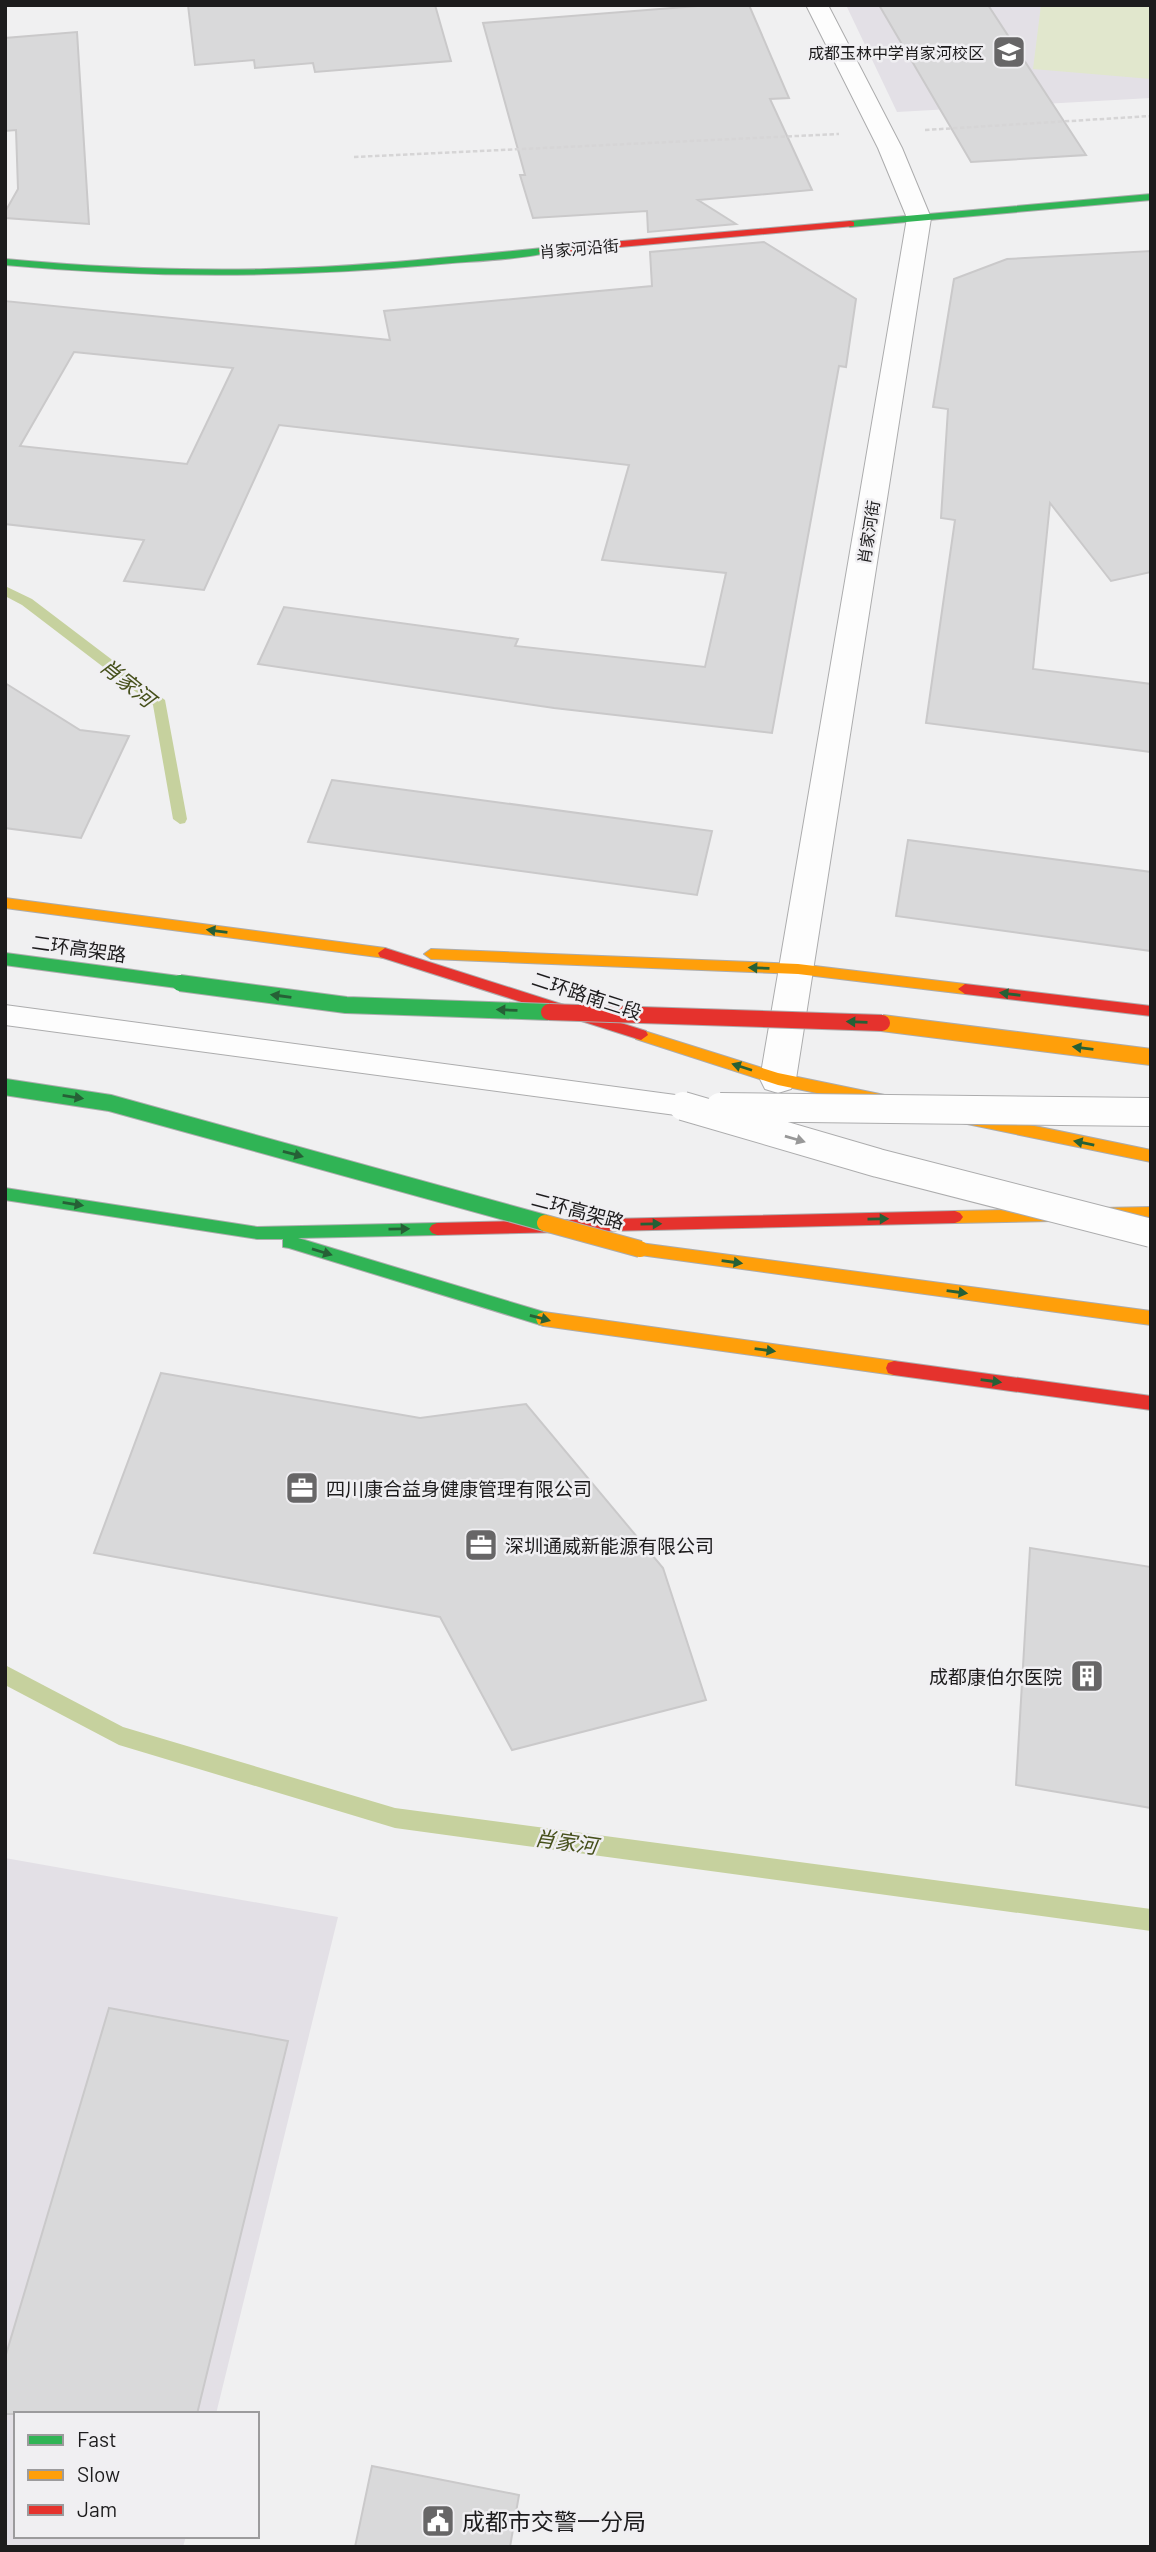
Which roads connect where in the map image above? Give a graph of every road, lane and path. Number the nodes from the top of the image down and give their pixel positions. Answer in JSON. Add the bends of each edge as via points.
{"nodes":[{"id":1,"x":817,"y":5,"type":"edge"},
{"id":2,"x":1151,"y":116,"type":"edge"},
{"id":3,"x":882,"y":132,"type":"junction"},
{"id":4,"x":354,"y":157,"type":"dead end"},
{"id":5,"x":1151,"y":197,"type":"edge"},
{"id":6,"x":919,"y":218,"type":"junction"},
{"id":7,"x":5,"y":262,"type":"edge"},
{"id":8,"x":5,"y":903,"type":"edge"},
{"id":9,"x":382,"y":952,"type":"junction"},
{"id":10,"x":5,"y":959,"type":"edge"},
{"id":11,"x":798,"y":969,"type":"junction"},
{"id":12,"x":1151,"y":1011,"type":"edge"},
{"id":13,"x":5,"y":1015,"type":"edge"},
{"id":14,"x":1151,"y":1057,"type":"edge"},
{"id":15,"x":778,"y":1079,"type":"junction"},
{"id":16,"x":5,"y":1087,"type":"edge"},
{"id":17,"x":683,"y":1106,"type":"junction"},
{"id":18,"x":1151,"y":1112,"type":"edge"},
{"id":19,"x":1151,"y":1157,"type":"edge"},
{"id":20,"x":5,"y":1194,"type":"edge"},
{"id":21,"x":1151,"y":1213,"type":"edge"},
{"id":22,"x":257,"y":1233,"type":"junction"},
{"id":23,"x":1151,"y":1233,"type":"edge"},
{"id":24,"x":1151,"y":1318,"type":"edge"},
{"id":25,"x":1151,"y":1403,"type":"edge"}],
"edges":[{"from":1,"to":3,"type":"street","name":"肖家河街"},
{"from":2,"to":3,"type":"path"},
{"from":3,"to":4,"type":"path"},
{"from":3,"to":6,"type":"street","name":"肖家河街"},
{"from":5,"to":6,"type":"main road","name":"肖家河沿街"},
{"from":6,"to":7,"type":"main road","name":"肖家河沿街","via":[[401,264],[231,274]]},
{"from":6,"to":11,"type":"street","name":"肖家河街"},
{"from":9,"to":8,"type":"main road","name":"二环路南三段","one_way":true},
{"from":11,"to":9,"type":"main road","one_way":true},
{"from":15,"to":9,"type":"main road","name":"二环路南三段","one_way":true},
{"from":14,"to":10,"type":"main road","name":"二环高架路","one_way":true,"bridge":true,"via":[[873,1023],[346,1005]]},
{"from":12,"to":11,"type":"main road","one_way":true},
{"from":11,"to":15,"type":"street","name":"肖家河街"},
{"from":13,"to":17,"type":"lane"},
{"from":19,"to":15,"type":"main road","name":"二环路南三段","one_way":true},
{"from":16,"to":24,"type":"main road","name":"二环高架路","one_way":true,"bridge":true,"via":[[110,1103],[640,1249]]},
{"from":17,"to":18,"type":"lane","bridge":true},
{"from":17,"to":23,"type":"lane","one_way":true,"bridge":true,"via":[[878,1163]]},
{"from":20,"to":22,"type":"main road","one_way":true},
{"from":22,"to":21,"type":"main road","one_way":true},
{"from":22,"to":25,"type":"main road","one_way":true,"via":[[548,1320]]}]}
